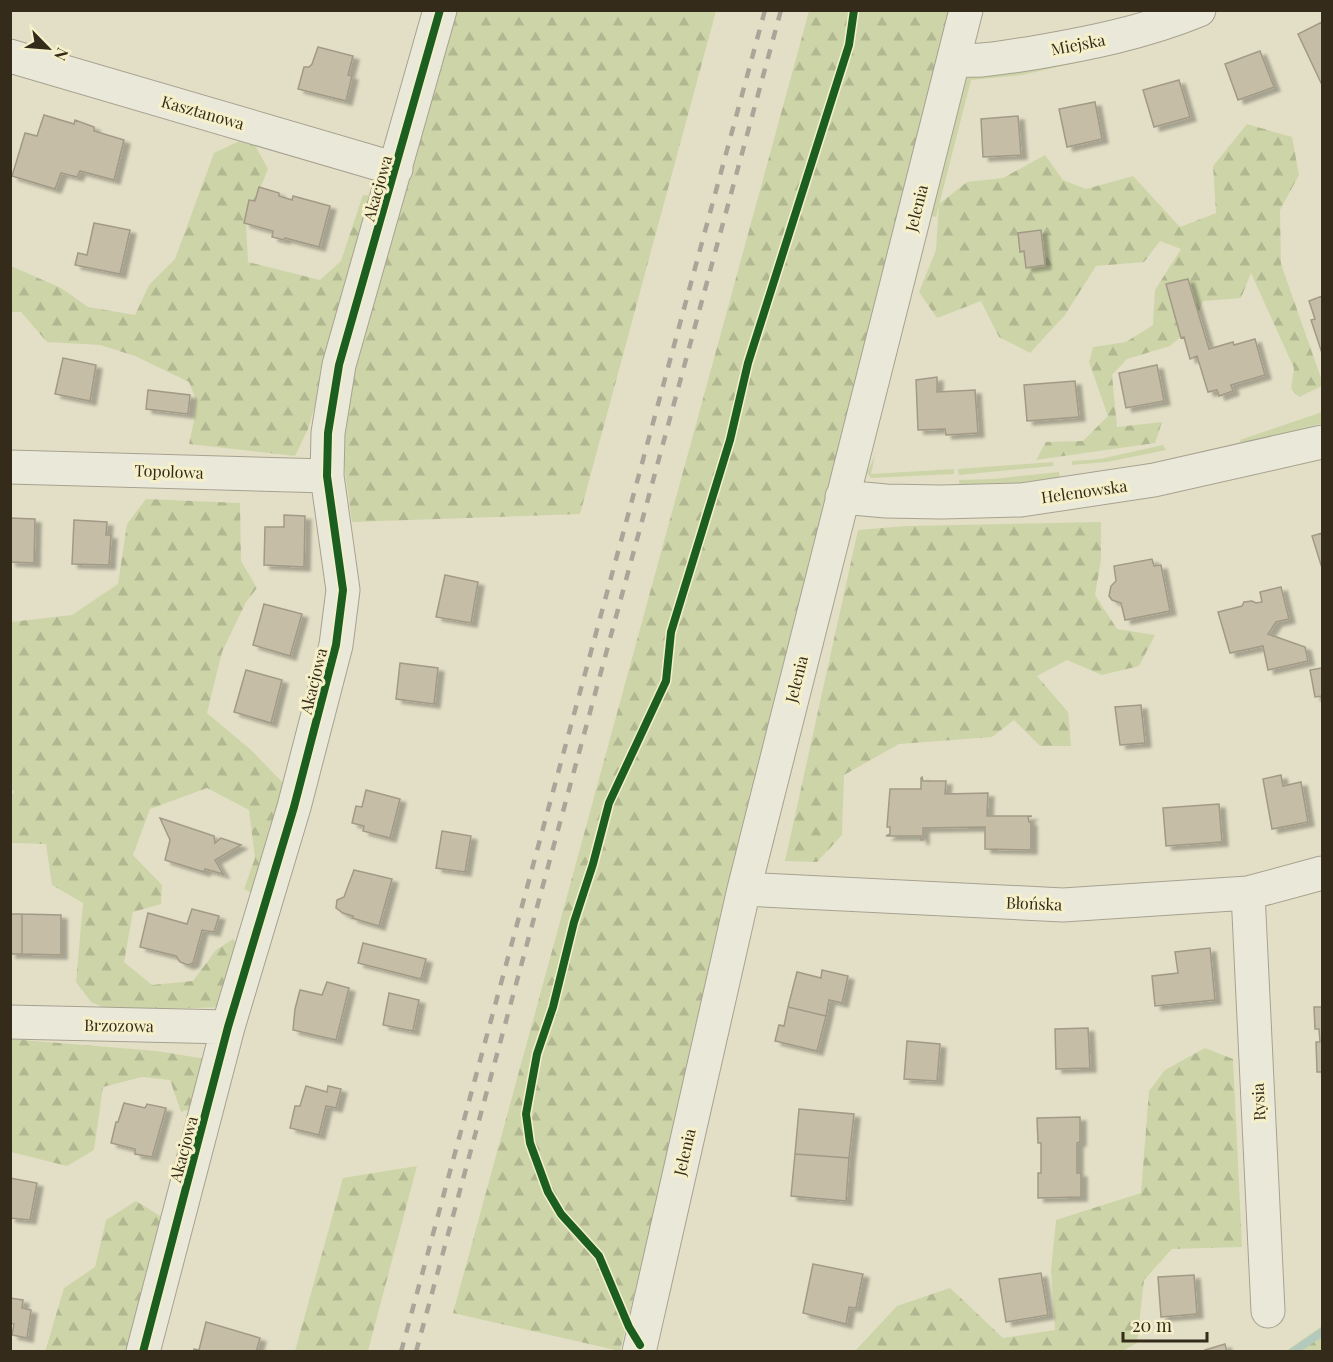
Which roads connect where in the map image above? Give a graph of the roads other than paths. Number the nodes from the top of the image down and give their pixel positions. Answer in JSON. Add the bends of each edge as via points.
{"nodes":[{"id":1,"x":440,"y":10,"type":"edge"},
{"id":2,"x":966,"y":10,"type":"edge"},
{"id":3,"x":1199,"y":10,"type":"edge"},
{"id":4,"x":10,"y":56,"type":"edge"},
{"id":5,"x":954,"y":59,"type":"junction"},
{"id":6,"x":396,"y":169,"type":"junction"},
{"id":7,"x":1323,"y":442,"type":"edge"},
{"id":8,"x":10,"y":467,"type":"edge"},
{"id":9,"x":327,"y":476,"type":"junction"},
{"id":10,"x":842,"y":497,"type":"junction"},
{"id":11,"x":1323,"y":873,"type":"edge"},
{"id":12,"x":744,"y":889,"type":"junction"},
{"id":13,"x":1248,"y":893,"type":"junction"},
{"id":14,"x":10,"y":1022,"type":"edge"},
{"id":15,"x":228,"y":1027,"type":"junction"},
{"id":16,"x":1268,"y":1311,"type":"dead end"},
{"id":17,"x":143,"y":1352,"type":"edge"},
{"id":18,"x":639,"y":1352,"type":"edge"}],
"edges":[{"from":1,"to":6,"type":"street","name":"Akacjowa"},
{"from":2,"to":5,"type":"street","name":"Jelenia"},
{"from":3,"to":5,"type":"street","name":"Miejska","via":[[1166,24],[1100,41],[981,61]]},
{"from":4,"to":6,"type":"street","name":"Kasztanowa"},
{"from":5,"to":10,"type":"street","name":"Jelenia"},
{"from":6,"to":9,"type":"street","name":"Akacjowa","via":[[339,365],[328,433]]},
{"from":7,"to":10,"type":"street","name":"Helenowska","via":[[1154,480],[1022,500],[940,502]]},
{"from":8,"to":9,"type":"street","name":"Topolowa"},
{"from":9,"to":15,"type":"street","name":"Akacjowa","via":[[343,590],[336,645],[294,807]]},
{"from":10,"to":12,"type":"street","name":"Jelenia"},
{"from":11,"to":13,"type":"street","name":"Błońska"},
{"from":12,"to":13,"type":"street","name":"Błońska","via":[[1063,905]]},
{"from":12,"to":18,"type":"street","name":"Jelenia"},
{"from":13,"to":16,"type":"street","name":"Rysia"},
{"from":14,"to":15,"type":"street","name":"Brzozowa"},
{"from":15,"to":17,"type":"street","name":"Akacjowa"}]}
